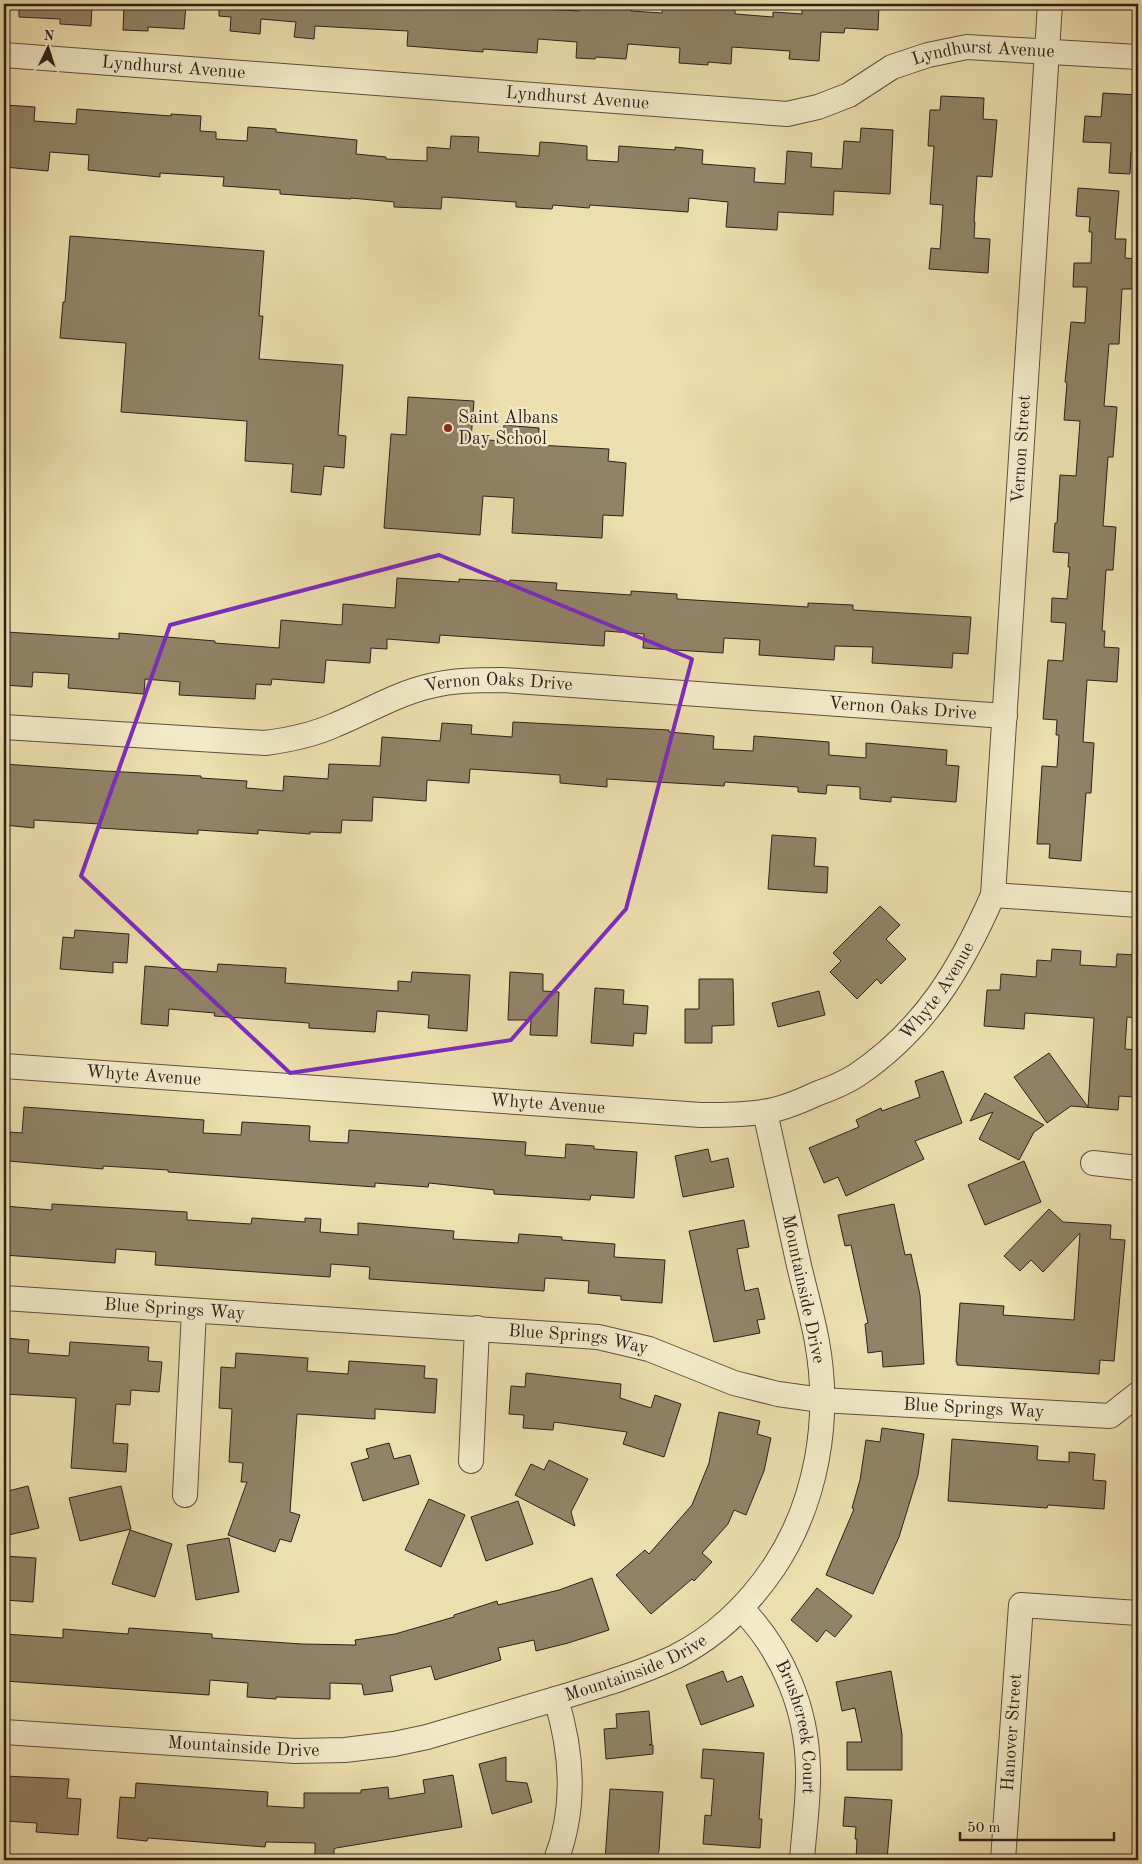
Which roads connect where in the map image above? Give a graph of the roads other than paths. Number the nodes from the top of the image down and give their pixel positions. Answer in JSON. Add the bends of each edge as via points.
{"nodes":[{"id":1,"x":1050,"y":4,"type":"edge"},
{"id":2,"x":1048,"y":51,"type":"junction"},
{"id":3,"x":4,"y":55,"type":"edge"},
{"id":4,"x":1138,"y":57,"type":"edge"},
{"id":5,"x":1004,"y":716,"type":"junction"},
{"id":6,"x":4,"y":727,"type":"edge"},
{"id":7,"x":993,"y":896,"type":"junction"},
{"id":8,"x":1138,"y":905,"type":"edge"},
{"id":9,"x":4,"y":1066,"type":"edge"},
{"id":10,"x":764,"y":1112,"type":"junction"},
{"id":11,"x":1093,"y":1163,"type":"dead end"},
{"id":12,"x":1138,"y":1168,"type":"edge"},
{"id":13,"x":4,"y":1298,"type":"edge"},
{"id":14,"x":194,"y":1311,"type":"junction"},
{"id":15,"x":477,"y":1328,"type":"junction"},
{"id":16,"x":1138,"y":1394,"type":"edge"},
{"id":17,"x":821,"y":1400,"type":"junction"},
{"id":18,"x":471,"y":1461,"type":"dead end"},
{"id":19,"x":185,"y":1495,"type":"dead end"},
{"id":20,"x":741,"y":1608,"type":"junction"},
{"id":21,"x":1138,"y":1613,"type":"edge"},
{"id":22,"x":556,"y":1698,"type":"junction"},
{"id":23,"x":4,"y":1732,"type":"edge"},
{"id":24,"x":556,"y":1860,"type":"edge"},
{"id":25,"x":802,"y":1860,"type":"edge"},
{"id":26,"x":1003,"y":1860,"type":"edge"}],
"edges":[{"from":1,"to":2,"type":"street","name":"Vernon Street"},
{"from":2,"to":3,"type":"street","name":"Lyndhurst Avenue","via":[[967,47],[928,54],[892,67],[849,95],[787,114]]},
{"from":2,"to":4,"type":"street","name":"Lyndhurst Avenue"},
{"from":2,"to":5,"type":"street","name":"Vernon Street"},
{"from":5,"to":6,"type":"street","name":"Vernon Oaks Drive","via":[[502,680],[429,686],[395,697],[333,726],[264,743]]},
{"from":5,"to":7,"type":"street","name":"Vernon Street"},
{"from":7,"to":8,"type":"street"},
{"from":7,"to":10,"type":"street","name":"Whyte Avenue","via":[[950,979],[925,1015],[895,1045],[856,1076],[805,1099]]},
{"from":9,"to":10,"type":"street","name":"Whyte Avenue","via":[[701,1115],[735,1116]]},
{"from":10,"to":17,"type":"street","name":"Mountainside Drive","via":[[817,1342]]},
{"from":11,"to":12,"type":"street"},
{"from":13,"to":14,"type":"street","name":"Blue Springs Way"},
{"from":14,"to":15,"type":"street","name":"Blue Springs Way"},
{"from":14,"to":19,"type":"street"},
{"from":15,"to":17,"type":"street","name":"Blue Springs Way","via":[[621,1341],[681,1360],[734,1383]]},
{"from":15,"to":18,"type":"street"},
{"from":16,"to":17,"type":"street","name":"Blue Springs Way","via":[[1110,1416]]},
{"from":17,"to":20,"type":"street","name":"Mountainside Drive","via":[[816,1468],[804,1510],[785,1549]]},
{"from":20,"to":22,"type":"street","name":"Mountainside Drive","via":[[702,1641],[677,1656],[637,1674]]},
{"from":20,"to":25,"type":"street","name":"Brushcreek Court","via":[[780,1661],[794,1690],[803,1721],[808,1769]]},
{"from":21,"to":26,"type":"street","name":"Hanover Street","via":[[1021,1606]]},
{"from":22,"to":23,"type":"street","name":"Mountainside Drive","via":[[426,1737],[345,1750],[295,1751]]},
{"from":22,"to":24,"type":"street","via":[[564,1727],[570,1777],[567,1818]]}]}
